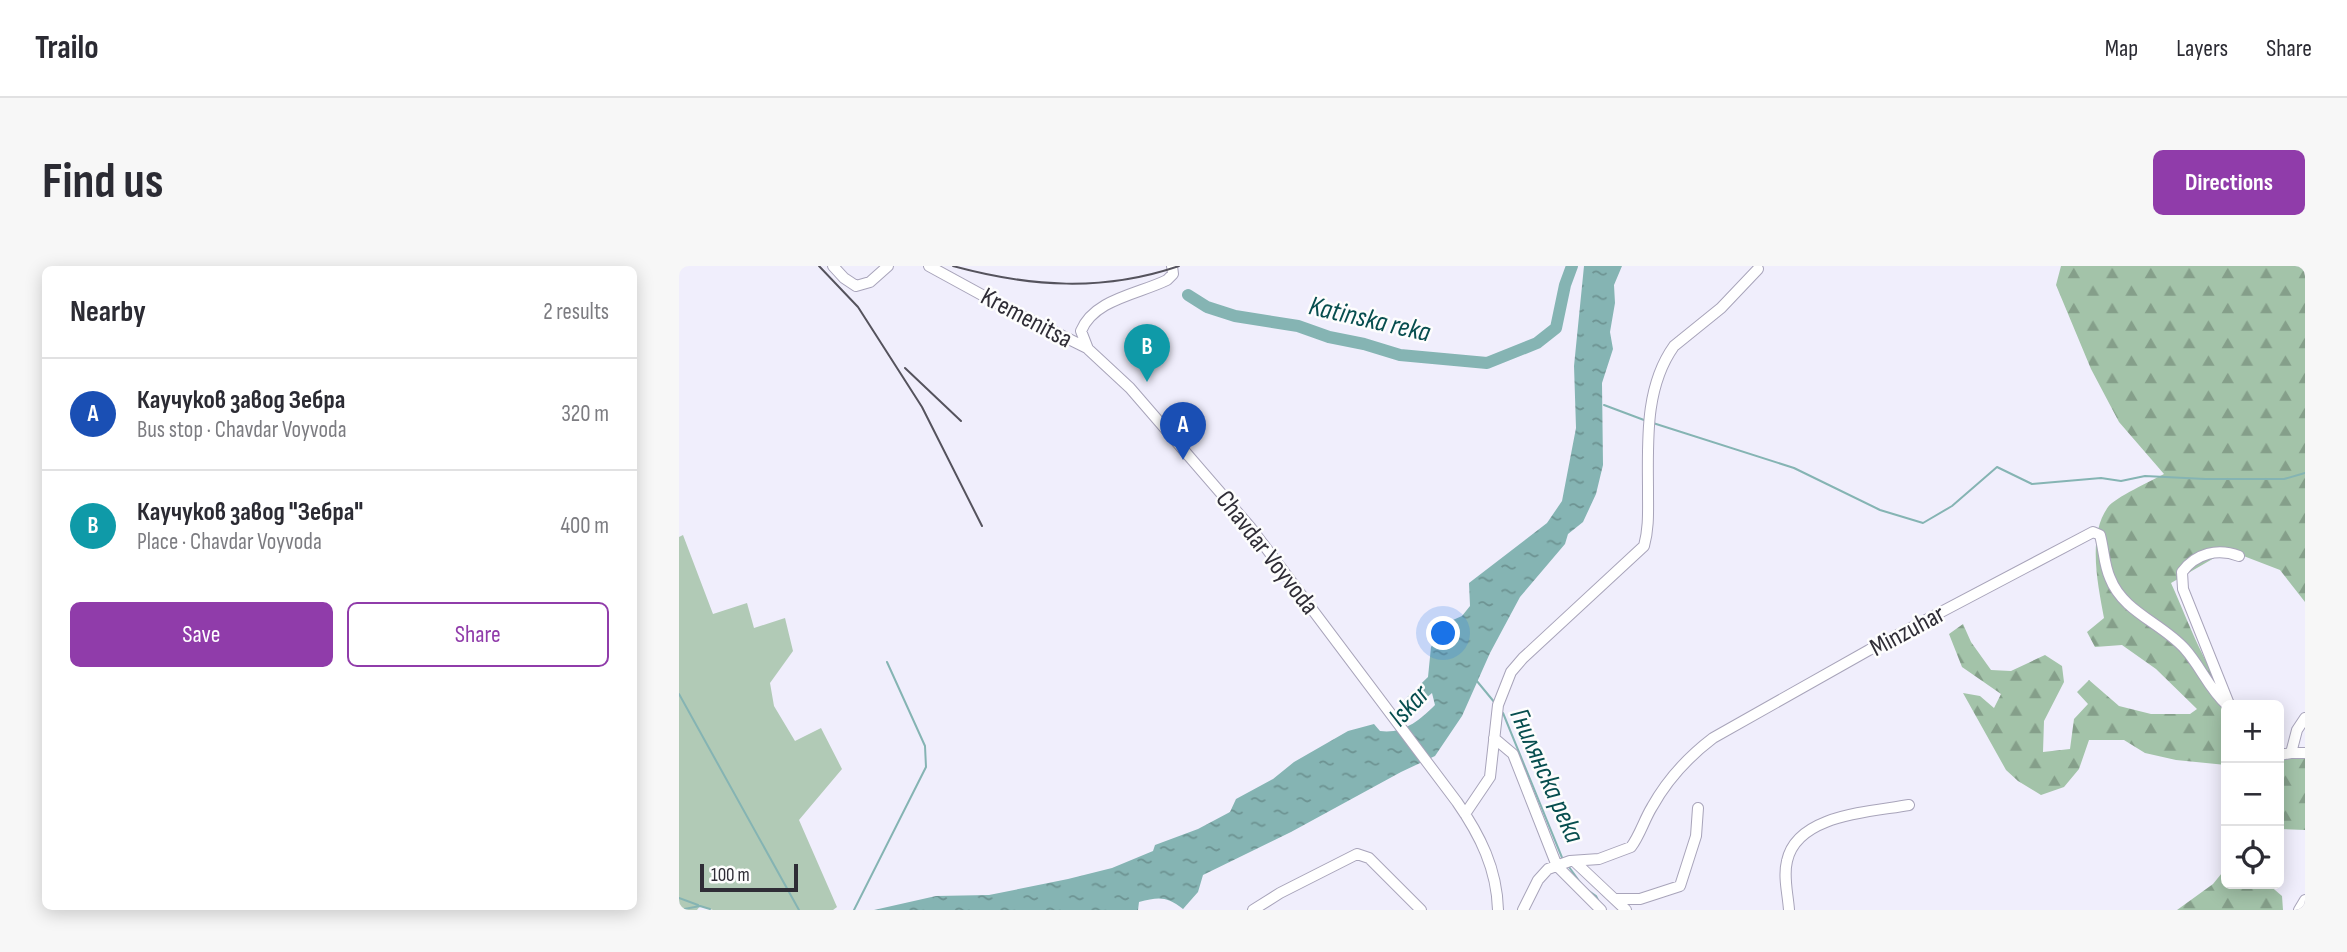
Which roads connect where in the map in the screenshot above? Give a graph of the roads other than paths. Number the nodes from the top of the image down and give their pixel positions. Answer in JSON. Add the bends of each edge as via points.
{"nodes":[{"id":1,"x":833,"y":266,"type":"edge"},
{"id":2,"x":888,"y":266,"type":"edge"},
{"id":3,"x":929,"y":266,"type":"edge"},
{"id":4,"x":1172,"y":266,"type":"edge"},
{"id":5,"x":1758,"y":269,"type":"dead end"},
{"id":6,"x":1088,"y":349,"type":"junction"},
{"id":7,"x":2239,"y":556,"type":"dead end"},
{"id":8,"x":2222,"y":700,"type":"edge"},
{"id":9,"x":2227,"y":700,"type":"edge"},
{"id":10,"x":2305,"y":718,"type":"edge"},
{"id":11,"x":1494,"y":738,"type":"junction"},
{"id":12,"x":2291,"y":753,"type":"junction"},
{"id":13,"x":2305,"y":753,"type":"edge"},
{"id":14,"x":2284,"y":754,"type":"edge"},
{"id":15,"x":1909,"y":805,"type":"dead end"},
{"id":16,"x":1698,"y":808,"type":"dead end"},
{"id":17,"x":1465,"y":814,"type":"junction"},
{"id":18,"x":1565,"y":863,"type":"junction"},
{"id":19,"x":1615,"y":899,"type":"junction"},
{"id":20,"x":2305,"y":900,"type":"edge"},
{"id":21,"x":1253,"y":910,"type":"edge"},
{"id":22,"x":1421,"y":910,"type":"edge"},
{"id":23,"x":1498,"y":910,"type":"edge"},
{"id":24,"x":1523,"y":910,"type":"edge"},
{"id":25,"x":1601,"y":910,"type":"edge"},
{"id":26,"x":1626,"y":910,"type":"edge"},
{"id":27,"x":1789,"y":910,"type":"edge"},
{"id":28,"x":2299,"y":910,"type":"edge"}],
"edges":[{"from":1,"to":2,"type":"street","via":[[856,286],[870,282]]},
{"from":3,"to":6,"type":"street","name":"Kremenitsa"},
{"from":4,"to":6,"type":"street","via":[[1173,274],[1167,280],[1092,314],[1081,331]]},
{"from":5,"to":11,"type":"street","via":[[1721,308],[1674,346],[1661,369],[1648,427],[1644,546],[1511,672],[1498,705]]},
{"from":6,"to":17,"type":"street","name":"Chavdar Voyvoda","via":[[1129,388],[1251,528]]},
{"from":7,"to":9,"type":"street","via":[[2210,552],[2182,572],[2183,589]]},
{"from":8,"to":18,"type":"street","name":"Minzuhar","via":[[2181,645],[2118,593],[2110,580],[2100,536],[2092,532],[1713,738],[1674,775],[1631,846],[1599,859]]},
{"from":10,"to":12,"type":"street"},
{"from":11,"to":17,"type":"street","via":[[1490,777]]},
{"from":11,"to":18,"type":"street","via":[[1513,754]]},
{"from":12,"to":13,"type":"street"},
{"from":12,"to":14,"type":"street"},
{"from":15,"to":27,"type":"street","via":[[1842,817],[1808,831],[1787,859]]},
{"from":16,"to":19,"type":"street","via":[[1696,836],[1680,886],[1640,899]]},
{"from":17,"to":23,"type":"street","via":[[1493,873]]},
{"from":18,"to":19,"type":"street"},
{"from":18,"to":24,"type":"street","via":[[1542,874]]},
{"from":18,"to":25,"type":"street"},
{"from":19,"to":26,"type":"street"},
{"from":20,"to":28,"type":"street"},
{"from":21,"to":22,"type":"street","via":[[1357,854],[1369,858]]}]}
